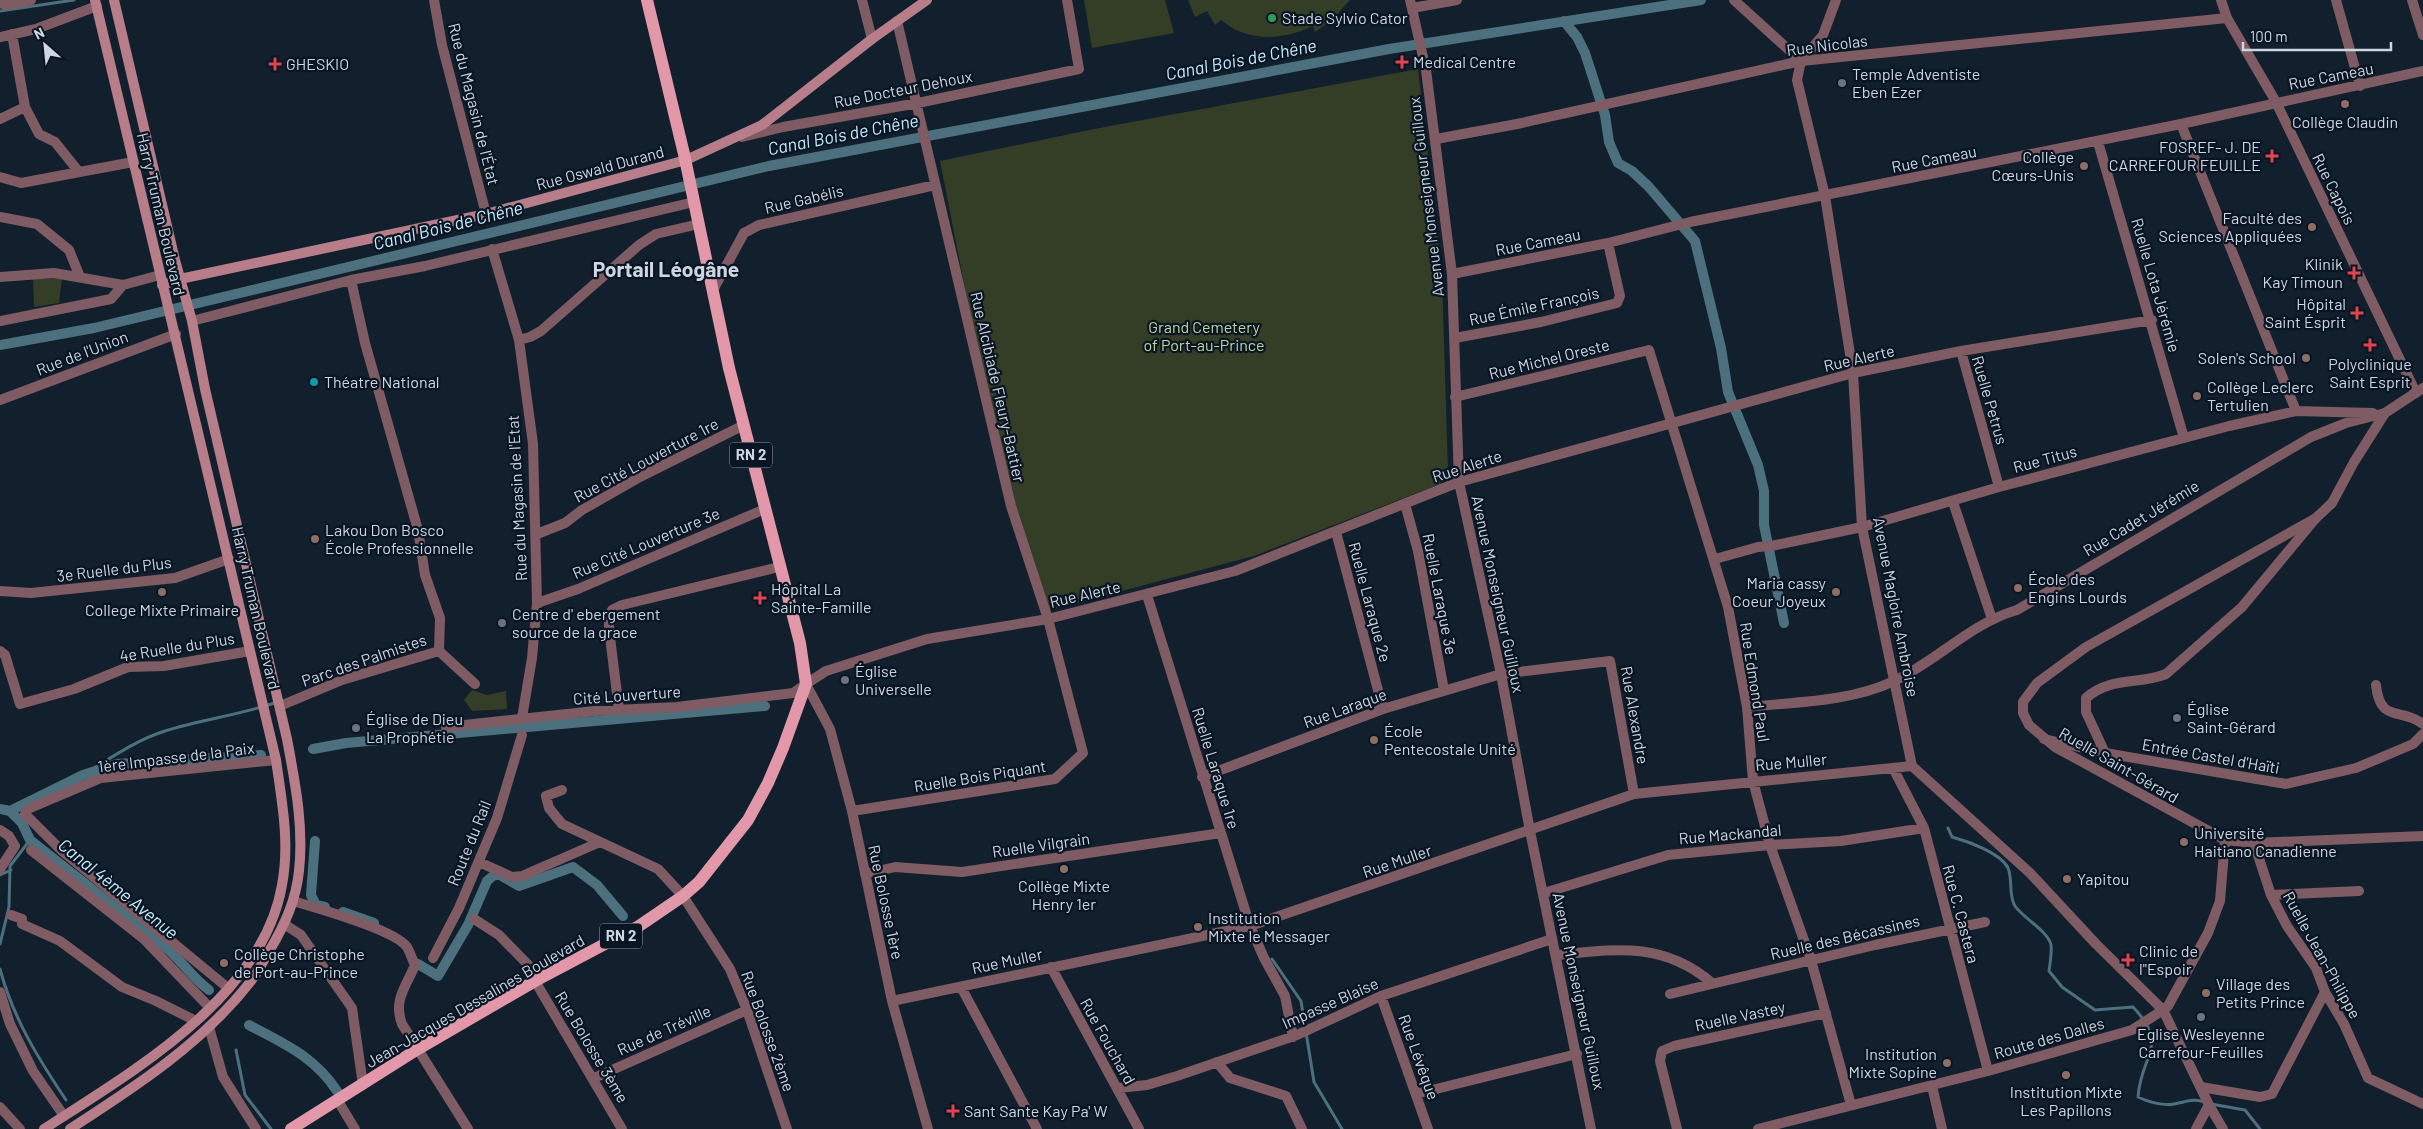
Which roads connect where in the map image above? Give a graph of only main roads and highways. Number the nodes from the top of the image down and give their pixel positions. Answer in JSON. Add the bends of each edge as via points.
{"nodes":[{"id":1,"x":114,"y":0,"type":"edge"},
{"id":2,"x":647,"y":0,"type":"edge"},
{"id":3,"x":927,"y":0,"type":"edge"},
{"id":4,"x":96,"y":3,"type":"edge"},
{"id":5,"x":686,"y":165,"type":"junction"},
{"id":6,"x":181,"y":282,"type":"junction"},
{"id":7,"x":162,"y":284,"type":"junction"},
{"id":8,"x":44,"y":1129,"type":"edge"},
{"id":9,"x":70,"y":1129,"type":"edge"},
{"id":10,"x":291,"y":1129,"type":"edge"}],
"edges":[{"from":1,"to":6,"type":"main road","name":"Harry Truman Boulevard"},
{"from":2,"to":5,"type":"main road","name":"Jean-Jacques Dessalines Boulevard","number":"RN 2"},
{"from":3,"to":5,"type":"main road","name":"Rue Oswald Durand","via":[[872,38],[762,125]]},
{"from":4,"to":7,"type":"main road","name":"Harry Truman Boulevard"},
{"from":5,"to":6,"type":"main road","name":"Rue Oswald Durand","via":[[486,214]]},
{"from":5,"to":10,"type":"main road","name":"Jean-Jacques Dessalines Boulevard","number":"RN 2","via":[[744,424],[800,642],[806,684],[780,757],[748,820],[699,882],[683,896],[627,933],[538,979],[418,1049]]},
{"from":6,"to":7,"type":"main road","name":"Rue Oswald Durand"},
{"from":6,"to":9,"type":"main road","name":"Harry Truman Boulevard","via":[[295,780],[301,832],[299,872],[284,924],[252,980],[192,1042],[122,1095]]},
{"from":7,"to":8,"type":"main road","name":"Harry Truman Boulevard","via":[[276,760],[285,818],[282,886],[264,935],[250,960],[210,1008],[132,1070]]}]}
